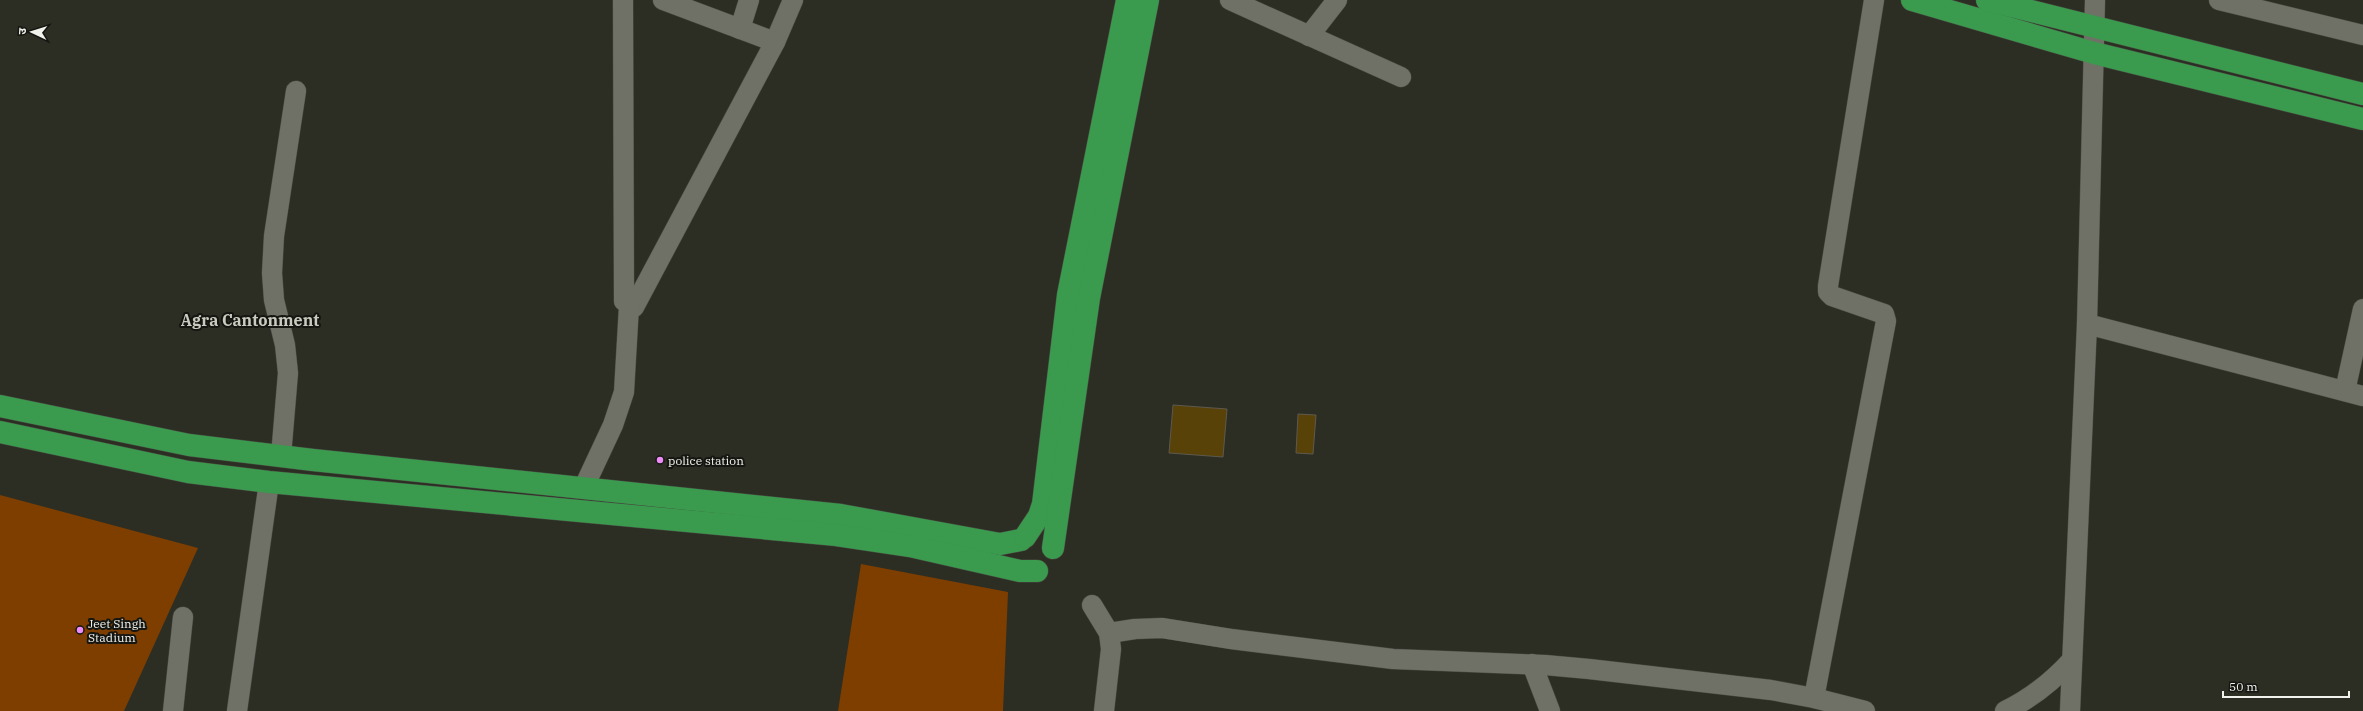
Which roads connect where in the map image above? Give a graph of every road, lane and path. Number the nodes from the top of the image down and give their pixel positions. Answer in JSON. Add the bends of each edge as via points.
{"nodes":[{"id":1,"x":623,"y":0,"type":"edge"},
{"id":2,"x":662,"y":0,"type":"edge"},
{"id":3,"x":748,"y":0,"type":"edge"},
{"id":4,"x":793,"y":0,"type":"edge"},
{"id":5,"x":1127,"y":0,"type":"edge"},
{"id":6,"x":1148,"y":0,"type":"edge"},
{"id":7,"x":1230,"y":0,"type":"edge"},
{"id":8,"x":1338,"y":0,"type":"edge"},
{"id":9,"x":1874,"y":0,"type":"edge"},
{"id":10,"x":1912,"y":0,"type":"edge"},
{"id":11,"x":1987,"y":0,"type":"edge"},
{"id":12,"x":2096,"y":0,"type":"edge"},
{"id":13,"x":2219,"y":0,"type":"edge"},
{"id":14,"x":2094,"y":27,"type":"junction"},
{"id":15,"x":740,"y":29,"type":"junction"},
{"id":16,"x":2363,"y":35,"type":"edge"},
{"id":17,"x":1309,"y":36,"type":"junction"},
{"id":18,"x":775,"y":42,"type":"junction"},
{"id":19,"x":2094,"y":53,"type":"junction"},
{"id":20,"x":1401,"y":77,"type":"dead end"},
{"id":21,"x":296,"y":91,"type":"dead end"},
{"id":22,"x":2363,"y":94,"type":"edge"},
{"id":23,"x":2363,"y":119,"type":"edge"},
{"id":24,"x":629,"y":306,"type":"junction"},
{"id":25,"x":2363,"y":309,"type":"edge"},
{"id":26,"x":2087,"y":324,"type":"junction"},
{"id":27,"x":2354,"y":393,"type":"edge"},
{"id":28,"x":0,"y":406,"type":"edge"},
{"id":29,"x":0,"y":432,"type":"edge"},
{"id":30,"x":281,"y":456,"type":"junction"},
{"id":31,"x":269,"y":482,"type":"junction"},
{"id":32,"x":584,"y":487,"type":"junction"},
{"id":33,"x":1023,"y":539,"type":"junction"},
{"id":34,"x":1053,"y":548,"type":"junction"},
{"id":35,"x":1037,"y":572,"type":"junction"},
{"id":36,"x":1092,"y":605,"type":"dead end"},
{"id":37,"x":183,"y":617,"type":"dead end"},
{"id":38,"x":1109,"y":633,"type":"junction"},
{"id":39,"x":2072,"y":660,"type":"junction"},
{"id":40,"x":1532,"y":664,"type":"junction"},
{"id":41,"x":1814,"y":698,"type":"junction"},
{"id":42,"x":1550,"y":710,"type":"edge"},
{"id":43,"x":173,"y":711,"type":"edge"},
{"id":44,"x":237,"y":711,"type":"edge"},
{"id":45,"x":1104,"y":711,"type":"edge"},
{"id":46,"x":1865,"y":711,"type":"edge"},
{"id":47,"x":2005,"y":711,"type":"edge"},
{"id":48,"x":2070,"y":711,"type":"edge"}],
"edges":[{"from":1,"to":24,"type":"street","via":[[624,301]]},
{"from":2,"to":15,"type":"street"},
{"from":3,"to":15,"type":"street"},
{"from":4,"to":18,"type":"street"},
{"from":5,"to":33,"type":"highway","via":[[1068,295],[1045,491],[1039,516]]},
{"from":6,"to":34,"type":"highway","via":[[1089,298]]},
{"from":7,"to":17,"type":"street"},
{"from":8,"to":17,"type":"street"},
{"from":9,"to":41,"type":"street","via":[[1828,292],[1832,296],[1884,314],[1886,321]]},
{"from":10,"to":19,"type":"highway"},
{"from":11,"to":14,"type":"highway"},
{"from":12,"to":14,"type":"street"},
{"from":13,"to":16,"type":"street"},
{"from":14,"to":19,"type":"street"},
{"from":14,"to":22,"type":"highway"},
{"from":15,"to":18,"type":"street"},
{"from":17,"to":20,"type":"street"},
{"from":18,"to":24,"type":"street","via":[[638,302],[634,307]]},
{"from":19,"to":23,"type":"highway"},
{"from":19,"to":26,"type":"street"},
{"from":21,"to":30,"type":"street","via":[[274,236],[272,273],[274,300],[285,345],[288,374]]},
{"from":24,"to":32,"type":"street","via":[[624,392],[613,425]]},
{"from":25,"to":27,"type":"street"},
{"from":26,"to":27,"type":"street"},
{"from":26,"to":39,"type":"street"},
{"from":28,"to":30,"type":"highway","via":[[189,445]]},
{"from":29,"to":31,"type":"highway","via":[[188,472]]},
{"from":30,"to":32,"type":"highway"},
{"from":31,"to":35,"type":"highway","via":[[836,535],[910,546],[1020,571]]},
{"from":31,"to":44,"type":"street"},
{"from":32,"to":33,"type":"highway","via":[[841,515],[1000,544]]},
{"from":33,"to":34,"type":"highway","via":[[1036,534],[1046,538]]},
{"from":33,"to":35,"type":"highway","via":[[1017,546],[1017,559],[1025,569]]},
{"from":34,"to":35,"type":"highway","via":[[1049,564]]},
{"from":36,"to":38,"type":"street"},
{"from":37,"to":43,"type":"street"},
{"from":38,"to":40,"type":"street","via":[[1162,628],[1393,659]]},
{"from":38,"to":45,"type":"street","via":[[1111,649]]},
{"from":39,"to":47,"type":"street","via":[[2044,688]]},
{"from":39,"to":48,"type":"street"},
{"from":40,"to":41,"type":"street","via":[[1771,690]]},
{"from":40,"to":42,"type":"street"},
{"from":41,"to":46,"type":"street"}]}
